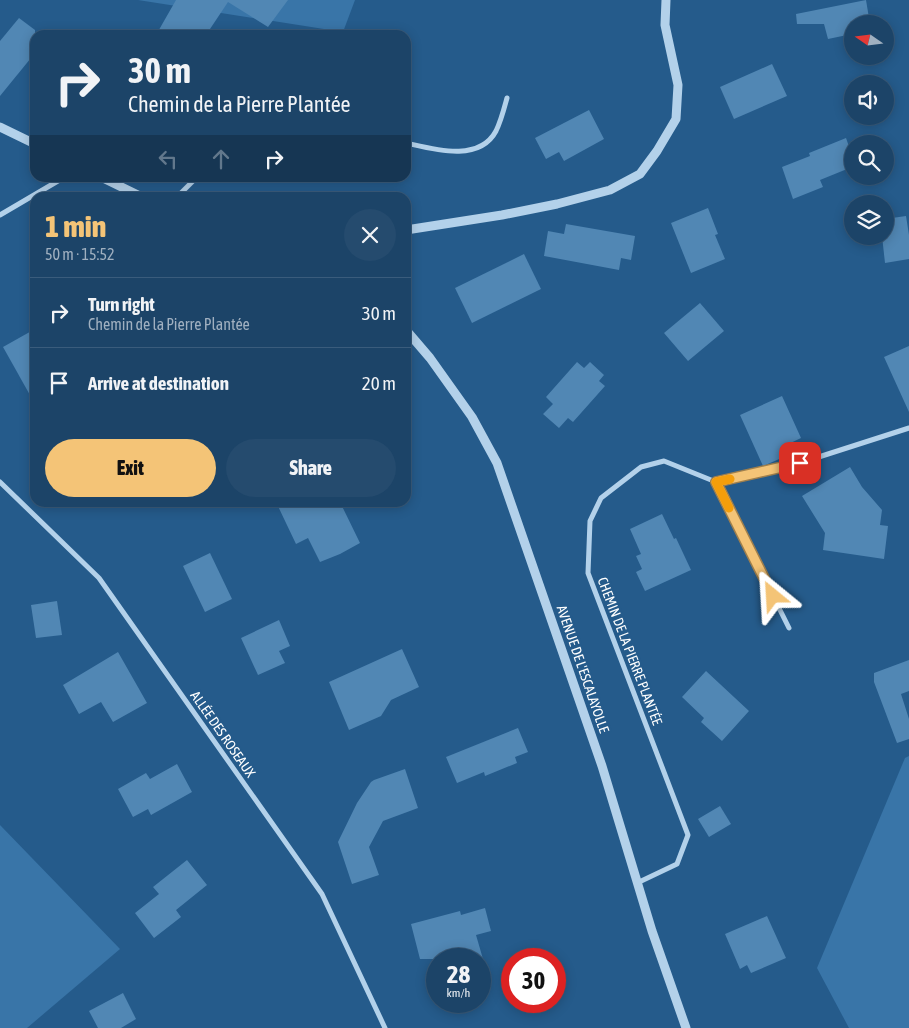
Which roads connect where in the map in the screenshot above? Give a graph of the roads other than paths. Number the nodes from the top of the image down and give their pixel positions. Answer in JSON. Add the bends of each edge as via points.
{"nodes":[{"id":1,"x":666,"y":0,"type":"edge"},
{"id":2,"x":508,"y":98,"type":"dead end"},
{"id":3,"x":0,"y":127,"type":"edge"},
{"id":4,"x":30,"y":142,"type":"edge"},
{"id":5,"x":411,"y":144,"type":"edge"},
{"id":6,"x":55,"y":182,"type":"edge"},
{"id":7,"x":111,"y":182,"type":"edge"},
{"id":8,"x":192,"y":182,"type":"edge"},
{"id":9,"x":39,"y":192,"type":"edge"},
{"id":10,"x":132,"y":192,"type":"edge"},
{"id":11,"x":182,"y":192,"type":"edge"},
{"id":12,"x":30,"y":197,"type":"edge"},
{"id":13,"x":0,"y":215,"type":"edge"},
{"id":14,"x":411,"y":229,"type":"edge"},
{"id":15,"x":411,"y":338,"type":"edge"},
{"id":16,"x":909,"y":428,"type":"edge"},
{"id":17,"x":0,"y":482,"type":"edge"},
{"id":18,"x":716,"y":482,"type":"junction"},
{"id":19,"x":789,"y":628,"type":"dead end"},
{"id":20,"x":638,"y":883,"type":"junction"},
{"id":21,"x":386,"y":1028,"type":"edge"},
{"id":22,"x":686,"y":1028,"type":"edge"}],
"edges":[{"from":1,"to":14,"type":"street","via":[[665,25],[678,84],[676,119],[640,174],[610,190],[557,204]]},
{"from":2,"to":5,"type":"street","via":[[495,132],[484,144],[464,152]]},
{"from":3,"to":4,"type":"street"},
{"from":6,"to":9,"type":"street"},
{"from":7,"to":10,"type":"street"},
{"from":8,"to":11,"type":"street"},
{"from":12,"to":13,"type":"street"},
{"from":15,"to":20,"type":"street","name":"AVENUE DE L'ESCALAYOLLE","via":[[430,358],[472,417],[497,464],[602,766]]},
{"from":16,"to":18,"type":"street","via":[[800,463]]},
{"from":17,"to":21,"type":"street","name":"ALLÉE DES ROSEAUX","via":[[99,578],[322,894]]},
{"from":18,"to":19,"type":"street"},
{"from":18,"to":20,"type":"street","name":"CHEMIN DE LA PIERRE PLANTÉE","via":[[664,461],[641,467],[600,498],[590,520],[588,573],[688,834],[677,864]]},
{"from":20,"to":22,"type":"street","name":"AVENUE DE L'ESCALAYOLLE"}]}
